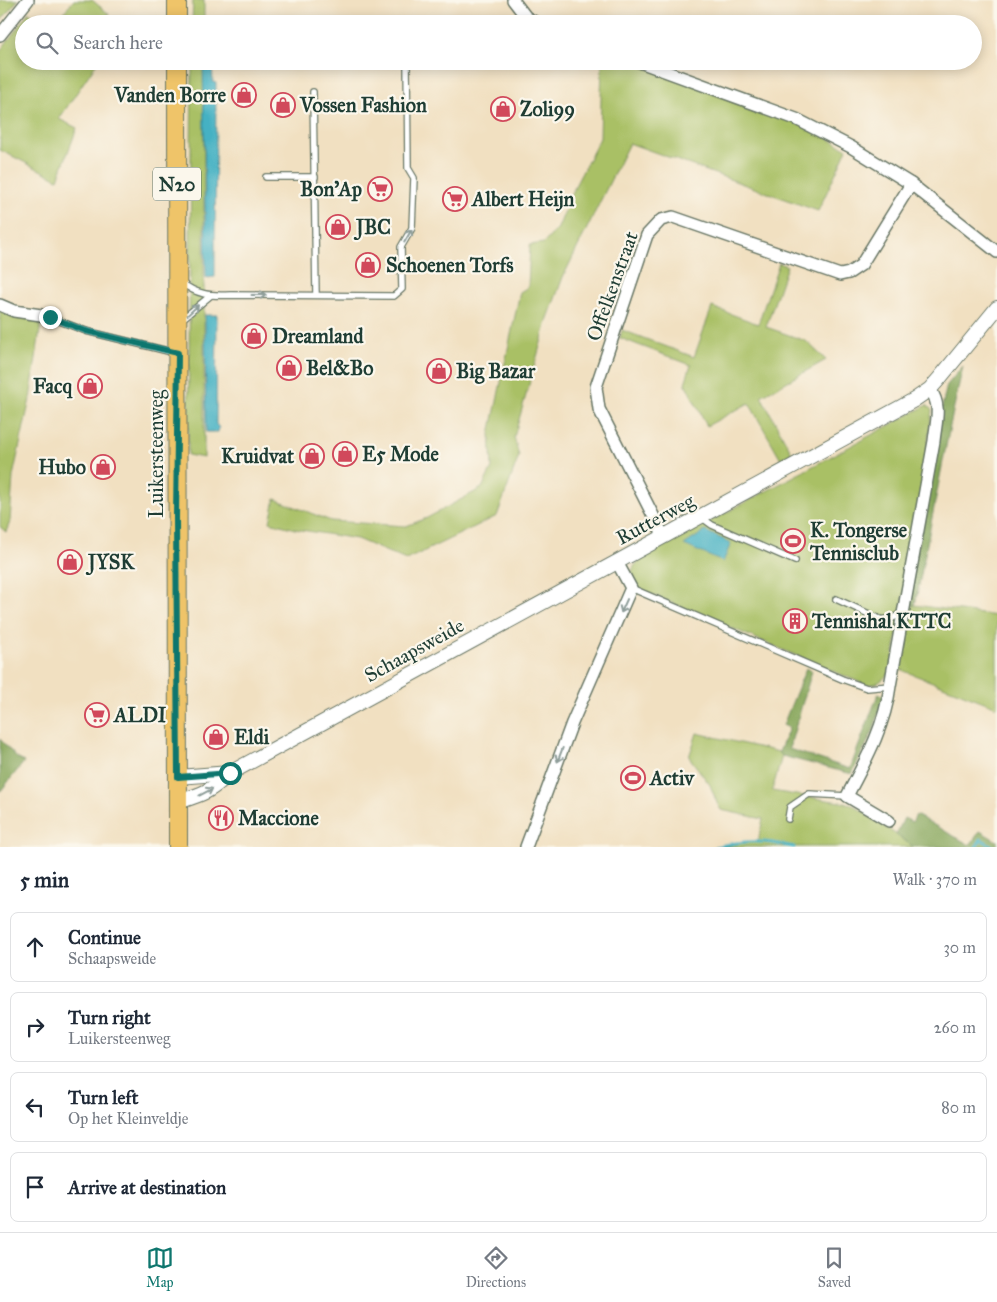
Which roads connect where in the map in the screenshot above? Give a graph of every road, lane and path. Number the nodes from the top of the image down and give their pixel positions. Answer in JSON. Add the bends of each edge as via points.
{"nodes":[{"id":1,"x":28,"y":0,"type":"edge"},
{"id":2,"x":177,"y":0,"type":"edge"},
{"id":3,"x":513,"y":0,"type":"edge"},
{"id":4,"x":16,"y":15,"type":"edge"},
{"id":5,"x":177,"y":15,"type":"edge"},
{"id":6,"x":524,"y":15,"type":"edge"},
{"id":7,"x":15,"y":16,"type":"edge"},
{"id":8,"x":0,"y":35,"type":"edge"},
{"id":9,"x":176,"y":70,"type":"edge"},
{"id":10,"x":407,"y":70,"type":"edge"},
{"id":11,"x":662,"y":70,"type":"edge"},
{"id":12,"x":313,"y":92,"type":"dead end"},
{"id":13,"x":266,"y":177,"type":"dead end"},
{"id":14,"x":314,"y":177,"type":"junction"},
{"id":15,"x":911,"y":184,"type":"junction"},
{"id":16,"x":356,"y":190,"type":"dead end"},
{"id":17,"x":315,"y":191,"type":"junction"},
{"id":18,"x":997,"y":252,"type":"edge"},
{"id":19,"x":177,"y":279,"type":"junction"},
{"id":20,"x":316,"y":295,"type":"junction"},
{"id":21,"x":210,"y":296,"type":"junction"},
{"id":22,"x":0,"y":305,"type":"edge"},
{"id":23,"x":997,"y":308,"type":"edge"},
{"id":24,"x":44,"y":316,"type":"joint"},
{"id":25,"x":177,"y":325,"type":"junction"},
{"id":26,"x":178,"y":353,"type":"junction"},
{"id":27,"x":930,"y":389,"type":"junction"},
{"id":28,"x":701,"y":517,"type":"junction"},
{"id":29,"x":664,"y":537,"type":"junction"},
{"id":30,"x":795,"y":561,"type":"dead end"},
{"id":31,"x":617,"y":562,"type":"junction"},
{"id":32,"x":632,"y":588,"type":"junction"},
{"id":33,"x":836,"y":599,"type":"dead end"},
{"id":34,"x":903,"y":612,"type":"junction"},
{"id":35,"x":890,"y":686,"type":"junction"},
{"id":36,"x":230,"y":773,"type":"junction"},
{"id":37,"x":178,"y":777,"type":"junction"},
{"id":38,"x":847,"y":796,"type":"junction"},
{"id":39,"x":178,"y":802,"type":"junction"},
{"id":40,"x":788,"y":819,"type":"dead end"},
{"id":41,"x":889,"y":821,"type":"dead end"},
{"id":42,"x":178,"y":847,"type":"edge"},
{"id":43,"x":526,"y":847,"type":"edge"}],
"edges":[{"from":1,"to":4,"type":"street"},
{"from":2,"to":5,"type":"main road"},
{"from":3,"to":6,"type":"street"},
{"from":7,"to":8,"type":"street"},
{"from":9,"to":19,"type":"main road","name":"Luikersteenweg","number":"N20"},
{"from":20,"to":10,"type":"lane","one_way":true,"via":[[394,296],[402,289],[401,247],[412,228],[414,178],[408,168]]},
{"from":11,"to":15,"type":"street","via":[[796,119],[851,147]]},
{"from":12,"to":14,"type":"lane"},
{"from":13,"to":14,"type":"lane"},
{"from":14,"to":17,"type":"lane"},
{"from":15,"to":18,"type":"street"},
{"from":15,"to":29,"type":"street","name":"Offelkenstraat","via":[[861,265],[840,275],[672,217],[661,220],[647,235],[596,386],[599,409]]},
{"from":16,"to":17,"type":"lane"},
{"from":17,"to":20,"type":"lane"},
{"from":19,"to":21,"type":"lane","via":[[187,287]]},
{"from":19,"to":25,"type":"main road","name":"Luikersteenweg","number":"N20"},
{"from":21,"to":20,"type":"lane","one_way":true},
{"from":25,"to":21,"type":"lane","one_way":true},
{"from":22,"to":24,"type":"street"},
{"from":23,"to":27,"type":"street","name":"Rutterweg"},
{"from":24,"to":26,"type":"lane","via":[[86,331]]},
{"from":25,"to":26,"type":"main road","name":"Luikersteenweg","number":"N20"},
{"from":26,"to":37,"type":"main road","name":"Luikersteenweg","number":"N20"},
{"from":27,"to":28,"type":"street","name":"Rutterweg"},
{"from":27,"to":34,"type":"street","via":[[938,406],[935,432]]},
{"from":28,"to":29,"type":"street","name":"Rutterweg"},
{"from":28,"to":30,"type":"lane","via":[[712,525]]},
{"from":29,"to":31,"type":"street","name":"Rutterweg"},
{"from":31,"to":32,"type":"street","name":"Rutterweg"},
{"from":31,"to":36,"type":"street","name":"Schaapsweide"},
{"from":32,"to":35,"type":"lane","via":[[842,679],[867,688]]},
{"from":32,"to":43,"type":"street","one_way":true,"via":[[572,723]]},
{"from":33,"to":34,"type":"lane","via":[[882,620]]},
{"from":34,"to":35,"type":"street"},
{"from":35,"to":38,"type":"street","via":[[887,707],[871,749]]},
{"from":36,"to":37,"type":"street","name":"Schaapsweide"},
{"from":39,"to":36,"type":"street","name":"Schaapsweide","one_way":true,"via":[[205,794]]},
{"from":37,"to":39,"type":"main road","name":"Luikersteenweg","number":"N20"},
{"from":38,"to":40,"type":"lane","via":[[810,794],[790,807]]},
{"from":38,"to":41,"type":"street"},
{"from":39,"to":42,"type":"main road","name":"Luikersteenweg","number":"N20"}]}
